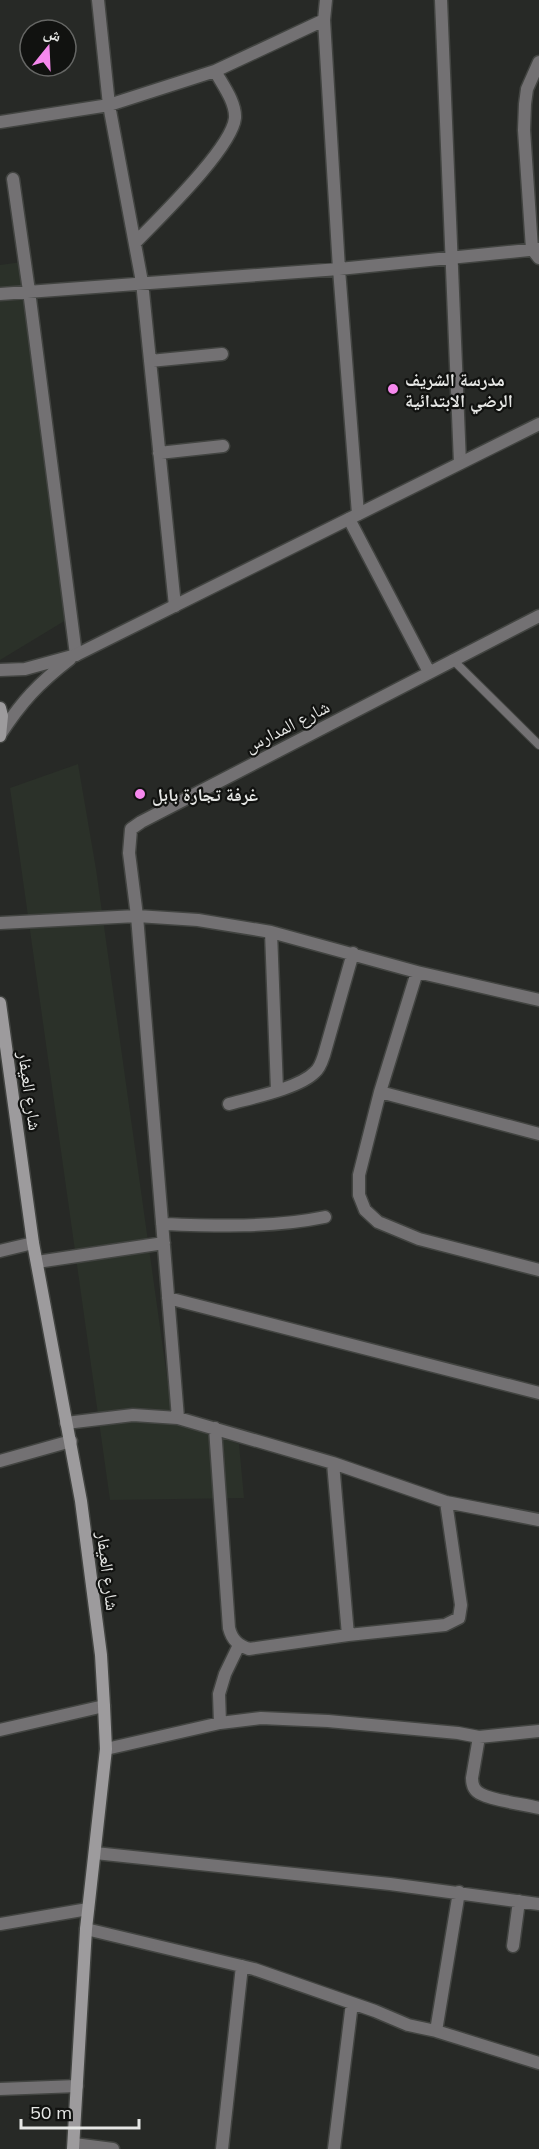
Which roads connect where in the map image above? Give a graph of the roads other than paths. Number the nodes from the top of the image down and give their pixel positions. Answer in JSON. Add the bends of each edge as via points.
{"nodes":[{"id":1,"x":98,"y":0,"type":"edge"},
{"id":2,"x":326,"y":0,"type":"edge"},
{"id":3,"x":441,"y":0,"type":"edge"},
{"id":4,"x":324,"y":20,"type":"junction"},
{"id":5,"x":539,"y":62,"type":"edge"},
{"id":6,"x":215,"y":71,"type":"junction"},
{"id":7,"x":109,"y":105,"type":"junction"},
{"id":8,"x":0,"y":122,"type":"edge"},
{"id":9,"x":13,"y":179,"type":"dead end"},
{"id":10,"x":135,"y":243,"type":"junction"},
{"id":11,"x":537,"y":252,"type":"edge"},
{"id":12,"x":453,"y":259,"type":"junction"},
{"id":13,"x":339,"y":269,"type":"junction"},
{"id":14,"x":142,"y":282,"type":"junction"},
{"id":15,"x":29,"y":291,"type":"junction"},
{"id":16,"x":0,"y":294,"type":"edge"},
{"id":17,"x":222,"y":354,"type":"dead end"},
{"id":18,"x":150,"y":361,"type":"junction"},
{"id":19,"x":539,"y":423,"type":"edge"},
{"id":20,"x":223,"y":446,"type":"dead end"},
{"id":21,"x":159,"y":453,"type":"junction"},
{"id":22,"x":460,"y":463,"type":"junction"},
{"id":23,"x":354,"y":517,"type":"junction"},
{"id":24,"x":175,"y":606,"type":"junction"},
{"id":25,"x":539,"y":616,"type":"edge"},
{"id":26,"x":76,"y":655,"type":"junction"},
{"id":27,"x":452,"y":659,"type":"junction"},
{"id":28,"x":0,"y":670,"type":"edge"},
{"id":29,"x":429,"y":672,"type":"junction"},
{"id":30,"x":0,"y":708,"type":"edge"},
{"id":31,"x":0,"y":735,"type":"edge"},
{"id":32,"x":539,"y":745,"type":"edge"},
{"id":33,"x":137,"y":916,"type":"junction"},
{"id":34,"x":0,"y":923,"type":"edge"},
{"id":35,"x":271,"y":932,"type":"junction"},
{"id":36,"x":352,"y":953,"type":"junction"},
{"id":37,"x":417,"y":972,"type":"junction"},
{"id":38,"x":539,"y":1000,"type":"edge"},
{"id":39,"x":0,"y":1003,"type":"edge"},
{"id":40,"x":277,"y":1090,"type":"junction"},
{"id":41,"x":380,"y":1092,"type":"junction"},
{"id":42,"x":229,"y":1104,"type":"dead end"},
{"id":43,"x":539,"y":1134,"type":"edge"},
{"id":44,"x":325,"y":1217,"type":"dead end"},
{"id":45,"x":162,"y":1224,"type":"junction"},
{"id":46,"x":164,"y":1243,"type":"junction"},
{"id":47,"x":33,"y":1244,"type":"junction"},
{"id":48,"x":0,"y":1251,"type":"edge"},
{"id":49,"x":37,"y":1262,"type":"junction"},
{"id":50,"x":539,"y":1270,"type":"edge"},
{"id":51,"x":168,"y":1298,"type":"junction"},
{"id":52,"x":539,"y":1393,"type":"edge"},
{"id":53,"x":178,"y":1418,"type":"junction"},
{"id":54,"x":66,"y":1423,"type":"junction"},
{"id":55,"x":215,"y":1428,"type":"junction"},
{"id":56,"x":71,"y":1441,"type":"junction"},
{"id":57,"x":0,"y":1461,"type":"edge"},
{"id":58,"x":333,"y":1462,"type":"junction"},
{"id":59,"x":446,"y":1502,"type":"junction"},
{"id":60,"x":539,"y":1520,"type":"edge"},
{"id":61,"x":348,"y":1635,"type":"junction"},
{"id":62,"x":239,"y":1645,"type":"junction"},
{"id":63,"x":104,"y":1706,"type":"junction"},
{"id":64,"x":220,"y":1723,"type":"junction"},
{"id":65,"x":0,"y":1730,"type":"edge"},
{"id":66,"x":539,"y":1731,"type":"edge"},
{"id":67,"x":479,"y":1737,"type":"junction"},
{"id":68,"x":105,"y":1749,"type":"junction"},
{"id":69,"x":539,"y":1808,"type":"edge"},
{"id":70,"x":95,"y":1853,"type":"junction"},
{"id":71,"x":459,"y":1892,"type":"junction"},
{"id":72,"x":519,"y":1902,"type":"junction"},
{"id":73,"x":539,"y":1904,"type":"edge"},
{"id":74,"x":88,"y":1909,"type":"junction"},
{"id":75,"x":0,"y":1924,"type":"edge"},
{"id":76,"x":86,"y":1929,"type":"junction"},
{"id":77,"x":513,"y":1946,"type":"dead end"},
{"id":78,"x":242,"y":1966,"type":"junction"},
{"id":79,"x":352,"y":2003,"type":"junction"},
{"id":80,"x":436,"y":2031,"type":"junction"},
{"id":81,"x":539,"y":2063,"type":"edge"},
{"id":82,"x":77,"y":2086,"type":"junction"},
{"id":83,"x":0,"y":2089,"type":"edge"},
{"id":84,"x":73,"y":2147,"type":"edge"},
{"id":85,"x":113,"y":2149,"type":"edge"},
{"id":86,"x":222,"y":2149,"type":"edge"},
{"id":87,"x":334,"y":2149,"type":"edge"}],
"edges":[{"from":1,"to":7,"type":"street"},
{"from":2,"to":4,"type":"street"},
{"from":3,"to":12,"type":"street"},
{"from":4,"to":6,"type":"street"},
{"from":4,"to":13,"type":"street"},
{"from":5,"to":11,"type":"street","via":[[527,89],[524,130]]},
{"from":6,"to":7,"type":"street"},
{"from":6,"to":10,"type":"street","via":[[235,117],[229,135],[218,154]]},
{"from":7,"to":8,"type":"street"},
{"from":7,"to":10,"type":"street"},
{"from":9,"to":15,"type":"street"},
{"from":10,"to":14,"type":"street"},
{"from":11,"to":12,"type":"street"},
{"from":12,"to":13,"type":"street"},
{"from":12,"to":22,"type":"street"},
{"from":13,"to":14,"type":"street"},
{"from":13,"to":23,"type":"street"},
{"from":14,"to":15,"type":"street"},
{"from":14,"to":18,"type":"street"},
{"from":15,"to":16,"type":"street"},
{"from":15,"to":26,"type":"street"},
{"from":17,"to":18,"type":"street"},
{"from":18,"to":21,"type":"street"},
{"from":19,"to":22,"type":"street"},
{"from":20,"to":21,"type":"street"},
{"from":21,"to":24,"type":"street"},
{"from":22,"to":23,"type":"street"},
{"from":23,"to":24,"type":"street"},
{"from":23,"to":29,"type":"street"},
{"from":24,"to":26,"type":"street"},
{"from":25,"to":27,"type":"street","name":"شارع المدارس"},
{"from":26,"to":28,"type":"street","via":[[25,669]]},
{"from":26,"to":31,"type":"street","via":[[31,692]]},
{"from":27,"to":29,"type":"street","name":"شارع المدارس"},
{"from":27,"to":32,"type":"lane"},
{"from":29,"to":33,"type":"street","name":"شارع المدارس","via":[[136,825],[131,830],[129,853]]},
{"from":30,"to":31,"type":"main road"},
{"from":33,"to":34,"type":"street"},
{"from":33,"to":35,"type":"street","via":[[198,920]]},
{"from":33,"to":45,"type":"street","name":"شارع المدارس"},
{"from":35,"to":36,"type":"street"},
{"from":35,"to":40,"type":"street"},
{"from":36,"to":37,"type":"street"},
{"from":36,"to":40,"type":"street","via":[[320,1067],[300,1082]]},
{"from":37,"to":38,"type":"street"},
{"from":37,"to":41,"type":"street"},
{"from":39,"to":47,"type":"main road","name":"شارع العيفار"},
{"from":40,"to":42,"type":"street"},
{"from":41,"to":43,"type":"street"},
{"from":41,"to":50,"type":"street","via":[[359,1175],[359,1195],[365,1210],[378,1222],[419,1239]]},
{"from":44,"to":45,"type":"street","via":[[264,1224]]},
{"from":45,"to":46,"type":"street","name":"شارع المدارس"},
{"from":46,"to":49,"type":"street"},
{"from":46,"to":51,"type":"street","name":"شارع المدارس"},
{"from":47,"to":48,"type":"street"},
{"from":47,"to":49,"type":"main road","name":"شارع العيفار"},
{"from":49,"to":54,"type":"main road","name":"شارع العيفار"},
{"from":51,"to":52,"type":"street"},
{"from":51,"to":53,"type":"street","name":"شارع المدارس"},
{"from":53,"to":54,"type":"street","via":[[133,1415]]},
{"from":53,"to":55,"type":"street"},
{"from":54,"to":56,"type":"main road","name":"شارع العيفار"},
{"from":55,"to":58,"type":"street"},
{"from":55,"to":62,"type":"street","via":[[229,1628]]},
{"from":56,"to":57,"type":"street"},
{"from":56,"to":63,"type":"main road","name":"شارع العيفار","via":[[101,1655]]},
{"from":58,"to":59,"type":"street"},
{"from":58,"to":61,"type":"street"},
{"from":59,"to":60,"type":"street"},
{"from":59,"to":61,"type":"street","via":[[461,1605],[459,1618],[445,1625]]},
{"from":61,"to":62,"type":"street","via":[[261,1648]]},
{"from":62,"to":64,"type":"street","via":[[219,1694]]},
{"from":63,"to":65,"type":"street"},
{"from":63,"to":68,"type":"main road","name":"شارع العيفار"},
{"from":64,"to":67,"type":"street","via":[[293,1719]]},
{"from":64,"to":68,"type":"street"},
{"from":66,"to":67,"type":"street"},
{"from":67,"to":69,"type":"street","via":[[472,1778],[475,1790]]},
{"from":68,"to":70,"type":"main road","name":"شارع العيفار"},
{"from":70,"to":71,"type":"street"},
{"from":70,"to":74,"type":"main road","name":"شارع العيفار"},
{"from":71,"to":72,"type":"street"},
{"from":71,"to":80,"type":"street"},
{"from":72,"to":73,"type":"street"},
{"from":72,"to":77,"type":"street"},
{"from":74,"to":75,"type":"street"},
{"from":74,"to":76,"type":"main road","name":"شارع العيفار"},
{"from":76,"to":78,"type":"street"},
{"from":76,"to":82,"type":"main road","name":"شارع العيفار"},
{"from":78,"to":79,"type":"street"},
{"from":78,"to":86,"type":"street"},
{"from":79,"to":80,"type":"street","via":[[408,2025]]},
{"from":79,"to":87,"type":"street"},
{"from":80,"to":81,"type":"street"},
{"from":82,"to":83,"type":"street"},
{"from":82,"to":84,"type":"main road","name":"شارع العيفار"},
{"from":84,"to":85,"type":"street"}]}
